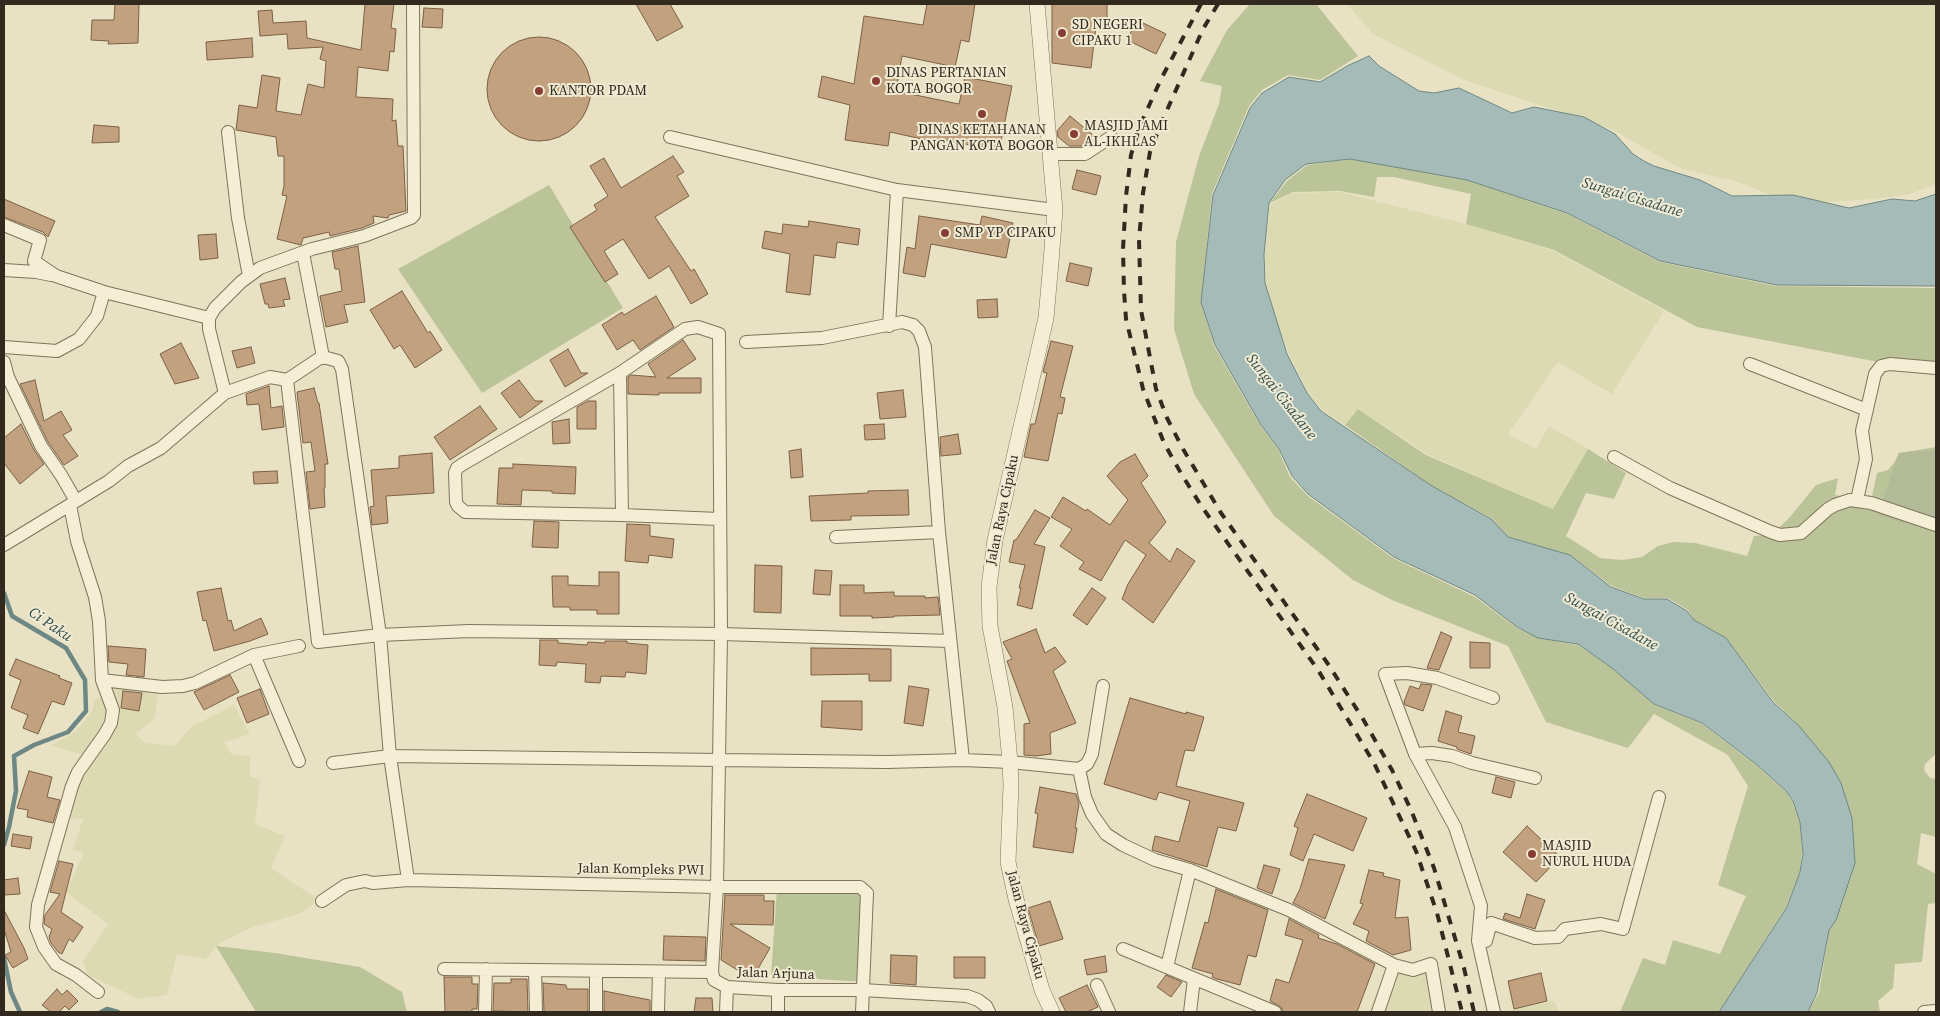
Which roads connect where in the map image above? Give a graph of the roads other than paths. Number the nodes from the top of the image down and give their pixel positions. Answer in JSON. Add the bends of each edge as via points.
{"nodes":[{"id":1,"x":413,"y":4,"type":"edge"},
{"id":2,"x":1037,"y":4,"type":"edge"},
{"id":3,"x":228,"y":132,"type":"dead end"},
{"id":4,"x":670,"y":137,"type":"dead end"},
{"id":5,"x":1111,"y":137,"type":"dead end"},
{"id":6,"x":1051,"y":154,"type":"junction"},
{"id":7,"x":896,"y":190,"type":"junction"},
{"id":8,"x":1055,"y":210,"type":"junction"},
{"id":9,"x":4,"y":225,"type":"edge"},
{"id":10,"x":303,"y":253,"type":"junction"},
{"id":11,"x":4,"y":270,"type":"edge"},
{"id":12,"x":56,"y":276,"type":"junction"},
{"id":13,"x":248,"y":276,"type":"junction"},
{"id":14,"x":104,"y":292,"type":"junction"},
{"id":15,"x":209,"y":318,"type":"junction"},
{"id":16,"x":889,"y":326,"type":"junction"},
{"id":17,"x":746,"y":342,"type":"dead end"},
{"id":18,"x":4,"y":347,"type":"edge"},
{"id":19,"x":324,"y":357,"type":"junction"},
{"id":20,"x":4,"y":362,"type":"edge"},
{"id":21,"x":1750,"y":364,"type":"dead end"},
{"id":22,"x":1936,"y":368,"type":"edge"},
{"id":23,"x":620,"y":373,"type":"junction"},
{"id":24,"x":287,"y":380,"type":"junction"},
{"id":25,"x":226,"y":393,"type":"junction"},
{"id":26,"x":1867,"y":410,"type":"junction"},
{"id":27,"x":1614,"y":457,"type":"dead end"},
{"id":28,"x":1857,"y":500,"type":"junction"},
{"id":29,"x":73,"y":503,"type":"junction"},
{"id":30,"x":622,"y":515,"type":"junction"},
{"id":31,"x":719,"y":519,"type":"junction"},
{"id":32,"x":1936,"y":525,"type":"edge"},
{"id":33,"x":939,"y":532,"type":"junction"},
{"id":34,"x":836,"y":538,"type":"dead end"},
{"id":35,"x":6,"y":543,"type":"edge"},
{"id":36,"x":721,"y":634,"type":"junction"},
{"id":37,"x":380,"y":636,"type":"junction"},
{"id":38,"x":950,"y":641,"type":"junction"},
{"id":39,"x":299,"y":646,"type":"dead end"},
{"id":40,"x":254,"y":655,"type":"junction"},
{"id":41,"x":102,"y":680,"type":"junction"},
{"id":42,"x":1104,"y":686,"type":"dead end"},
{"id":43,"x":1493,"y":698,"type":"dead end"},
{"id":44,"x":1415,"y":754,"type":"junction"},
{"id":45,"x":390,"y":756,"type":"junction"},
{"id":46,"x":963,"y":760,"type":"junction"},
{"id":47,"x":299,"y":761,"type":"dead end"},
{"id":48,"x":720,"y":761,"type":"junction"},
{"id":49,"x":1010,"y":762,"type":"junction"},
{"id":50,"x":333,"y":763,"type":"dead end"},
{"id":51,"x":1079,"y":769,"type":"junction"},
{"id":52,"x":1535,"y":778,"type":"dead end"},
{"id":53,"x":1659,"y":797,"type":"dead end"},
{"id":54,"x":1190,"y":870,"type":"junction"},
{"id":55,"x":408,"y":880,"type":"junction"},
{"id":56,"x":717,"y":887,"type":"junction"},
{"id":57,"x":322,"y":901,"type":"dead end"},
{"id":58,"x":1478,"y":941,"type":"junction"},
{"id":59,"x":1123,"y":949,"type":"dead end"},
{"id":60,"x":1394,"y":965,"type":"junction"},
{"id":61,"x":1167,"y":967,"type":"junction"},
{"id":62,"x":444,"y":969,"type":"dead end"},
{"id":63,"x":486,"y":969,"type":"junction"},
{"id":64,"x":535,"y":970,"type":"junction"},
{"id":65,"x":596,"y":971,"type":"junction"},
{"id":66,"x":659,"y":972,"type":"junction"},
{"id":67,"x":712,"y":972,"type":"junction"},
{"id":68,"x":1194,"y":979,"type":"junction"},
{"id":69,"x":1097,"y":985,"type":"dead end"},
{"id":70,"x":727,"y":987,"type":"junction"},
{"id":71,"x":778,"y":990,"type":"junction"},
{"id":72,"x":862,"y":990,"type":"junction"},
{"id":73,"x":98,"y":992,"type":"dead end"},
{"id":74,"x":1260,"y":1009,"type":"edge"},
{"id":75,"x":1936,"y":1011,"type":"edge"},
{"id":76,"x":485,"y":1012,"type":"edge"},
{"id":77,"x":536,"y":1012,"type":"edge"},
{"id":78,"x":596,"y":1012,"type":"edge"},
{"id":79,"x":658,"y":1012,"type":"edge"},
{"id":80,"x":726,"y":1012,"type":"edge"},
{"id":81,"x":778,"y":1012,"type":"edge"},
{"id":82,"x":862,"y":1012,"type":"edge"},
{"id":83,"x":989,"y":1012,"type":"edge"},
{"id":84,"x":1052,"y":1012,"type":"edge"},
{"id":85,"x":1109,"y":1012,"type":"edge"},
{"id":86,"x":1190,"y":1012,"type":"edge"},
{"id":87,"x":1275,"y":1012,"type":"edge"},
{"id":88,"x":1378,"y":1012,"type":"edge"},
{"id":89,"x":1439,"y":1012,"type":"edge"},
{"id":90,"x":1494,"y":1012,"type":"edge"},
{"id":91,"x":1924,"y":1012,"type":"edge"}],
"edges":[{"from":1,"to":10,"type":"street","via":[[414,214],[364,236]]},
{"from":2,"to":6,"type":"street","name":"Jalan Raya Cipaku"},
{"from":3,"to":13,"type":"street"},
{"from":4,"to":7,"type":"street"},
{"from":5,"to":6,"type":"street","via":[[1085,154]]},
{"from":6,"to":8,"type":"street","name":"Jalan Raya Cipaku"},
{"from":7,"to":8,"type":"street"},
{"from":7,"to":16,"type":"street"},
{"from":8,"to":49,"type":"street","name":"Jalan Raya Cipaku","via":[[1046,318],[995,540],[989,587],[990,626],[1005,708]]},
{"from":9,"to":12,"type":"street","via":[[40,240],[34,261]]},
{"from":10,"to":13,"type":"street","via":[[260,268]]},
{"from":10,"to":19,"type":"street"},
{"from":11,"to":12,"type":"street"},
{"from":12,"to":14,"type":"street"},
{"from":13,"to":15,"type":"street"},
{"from":14,"to":15,"type":"street"},
{"from":14,"to":18,"type":"street","via":[[97,316],[79,339],[57,351]]},
{"from":15,"to":25,"type":"street"},
{"from":16,"to":17,"type":"street","via":[[822,338]]},
{"from":16,"to":33,"type":"street","via":[[902,322],[913,325],[925,347]]},
{"from":19,"to":24,"type":"street"},
{"from":19,"to":37,"type":"street","via":[[338,361],[342,369]]},
{"from":20,"to":29,"type":"street","via":[[41,446],[61,475]]},
{"from":21,"to":26,"type":"street"},
{"from":22,"to":26,"type":"street","via":[[1904,364],[1881,366],[1875,374]]},
{"from":23,"to":30,"type":"street"},
{"from":23,"to":30,"type":"street","via":[[462,464],[457,468],[455,477],[456,502],[465,512]]},
{"from":23,"to":31,"type":"street","via":[[685,329],[698,327],[719,334]]},
{"from":24,"to":25,"type":"street","via":[[270,377]]},
{"from":24,"to":37,"type":"street","via":[[318,642]]},
{"from":25,"to":29,"type":"street","via":[[161,448]]},
{"from":26,"to":28,"type":"street","via":[[1862,431],[1866,458]]},
{"from":27,"to":28,"type":"street","via":[[1670,488],[1780,535],[1801,533],[1836,505]]},
{"from":28,"to":32,"type":"street"},
{"from":29,"to":35,"type":"street"},
{"from":29,"to":41,"type":"street","via":[[77,541],[95,597],[99,621]]},
{"from":30,"to":31,"type":"street"},
{"from":31,"to":36,"type":"street"},
{"from":33,"to":34,"type":"street"},
{"from":33,"to":38,"type":"street"},
{"from":36,"to":37,"type":"street","via":[[469,631]]},
{"from":36,"to":38,"type":"street"},
{"from":36,"to":48,"type":"street"},
{"from":37,"to":45,"type":"street"},
{"from":38,"to":46,"type":"street"},
{"from":39,"to":40,"type":"street"},
{"from":40,"to":41,"type":"street","via":[[183,686],[162,687]]},
{"from":40,"to":47,"type":"street"},
{"from":41,"to":73,"type":"street","via":[[113,710],[111,723],[72,786],[36,916],[36,927],[44,947],[56,964]]},
{"from":42,"to":51,"type":"street","via":[[1092,754],[1087,764]]},
{"from":43,"to":44,"type":"street","via":[[1437,678],[1385,674]]},
{"from":44,"to":52,"type":"street","via":[[1452,756]]},
{"from":44,"to":58,"type":"street","via":[[1461,845],[1481,906]]},
{"from":45,"to":48,"type":"street"},
{"from":45,"to":50,"type":"street"},
{"from":45,"to":55,"type":"street"},
{"from":46,"to":48,"type":"street"},
{"from":46,"to":49,"type":"street"},
{"from":48,"to":56,"type":"street"},
{"from":49,"to":51,"type":"street"},
{"from":49,"to":84,"type":"street","name":"Jalan Raya Cipaku","via":[[1008,862],[1042,990]]},
{"from":51,"to":54,"type":"street","via":[[1088,806],[1106,834],[1155,860]]},
{"from":53,"to":58,"type":"street","via":[[1623,929],[1601,924],[1565,929],[1558,937],[1535,938],[1491,923],[1486,941]]},
{"from":54,"to":60,"type":"street","via":[[1289,910]]},
{"from":54,"to":61,"type":"street"},
{"from":55,"to":56,"type":"street","name":"Jalan Kompleks PWI"},
{"from":55,"to":57,"type":"street","name":"Jalan Kompleks PWI","via":[[346,885]]},
{"from":56,"to":67,"type":"street"},
{"from":56,"to":72,"type":"street","name":"Jalan Kompleks PWI","via":[[863,888],[867,892]]},
{"from":58,"to":90,"type":"street"},
{"from":59,"to":61,"type":"street"},
{"from":60,"to":88,"type":"street"},
{"from":60,"to":89,"type":"street","via":[[1413,970],[1431,964]]},
{"from":61,"to":68,"type":"street"},
{"from":62,"to":63,"type":"street"},
{"from":63,"to":64,"type":"street"},
{"from":63,"to":76,"type":"street"},
{"from":64,"to":65,"type":"street"},
{"from":64,"to":77,"type":"street"},
{"from":65,"to":66,"type":"street"},
{"from":65,"to":78,"type":"street"},
{"from":66,"to":67,"type":"street"},
{"from":66,"to":79,"type":"street"},
{"from":67,"to":70,"type":"street","name":"Jalan Arjuna","via":[[714,980]]},
{"from":68,"to":74,"type":"street"},
{"from":68,"to":86,"type":"street"},
{"from":69,"to":85,"type":"street"},
{"from":70,"to":71,"type":"street","name":"Jalan Arjuna"},
{"from":70,"to":80,"type":"street"},
{"from":71,"to":72,"type":"street","name":"Jalan Arjuna"},
{"from":71,"to":81,"type":"street"},
{"from":72,"to":82,"type":"street","name":"Jalan Kompleks PWI"},
{"from":72,"to":83,"type":"street","name":"Jalan Arjuna","via":[[967,996],[978,1000]]},
{"from":74,"to":87,"type":"street"},
{"from":75,"to":91,"type":"street"}]}
